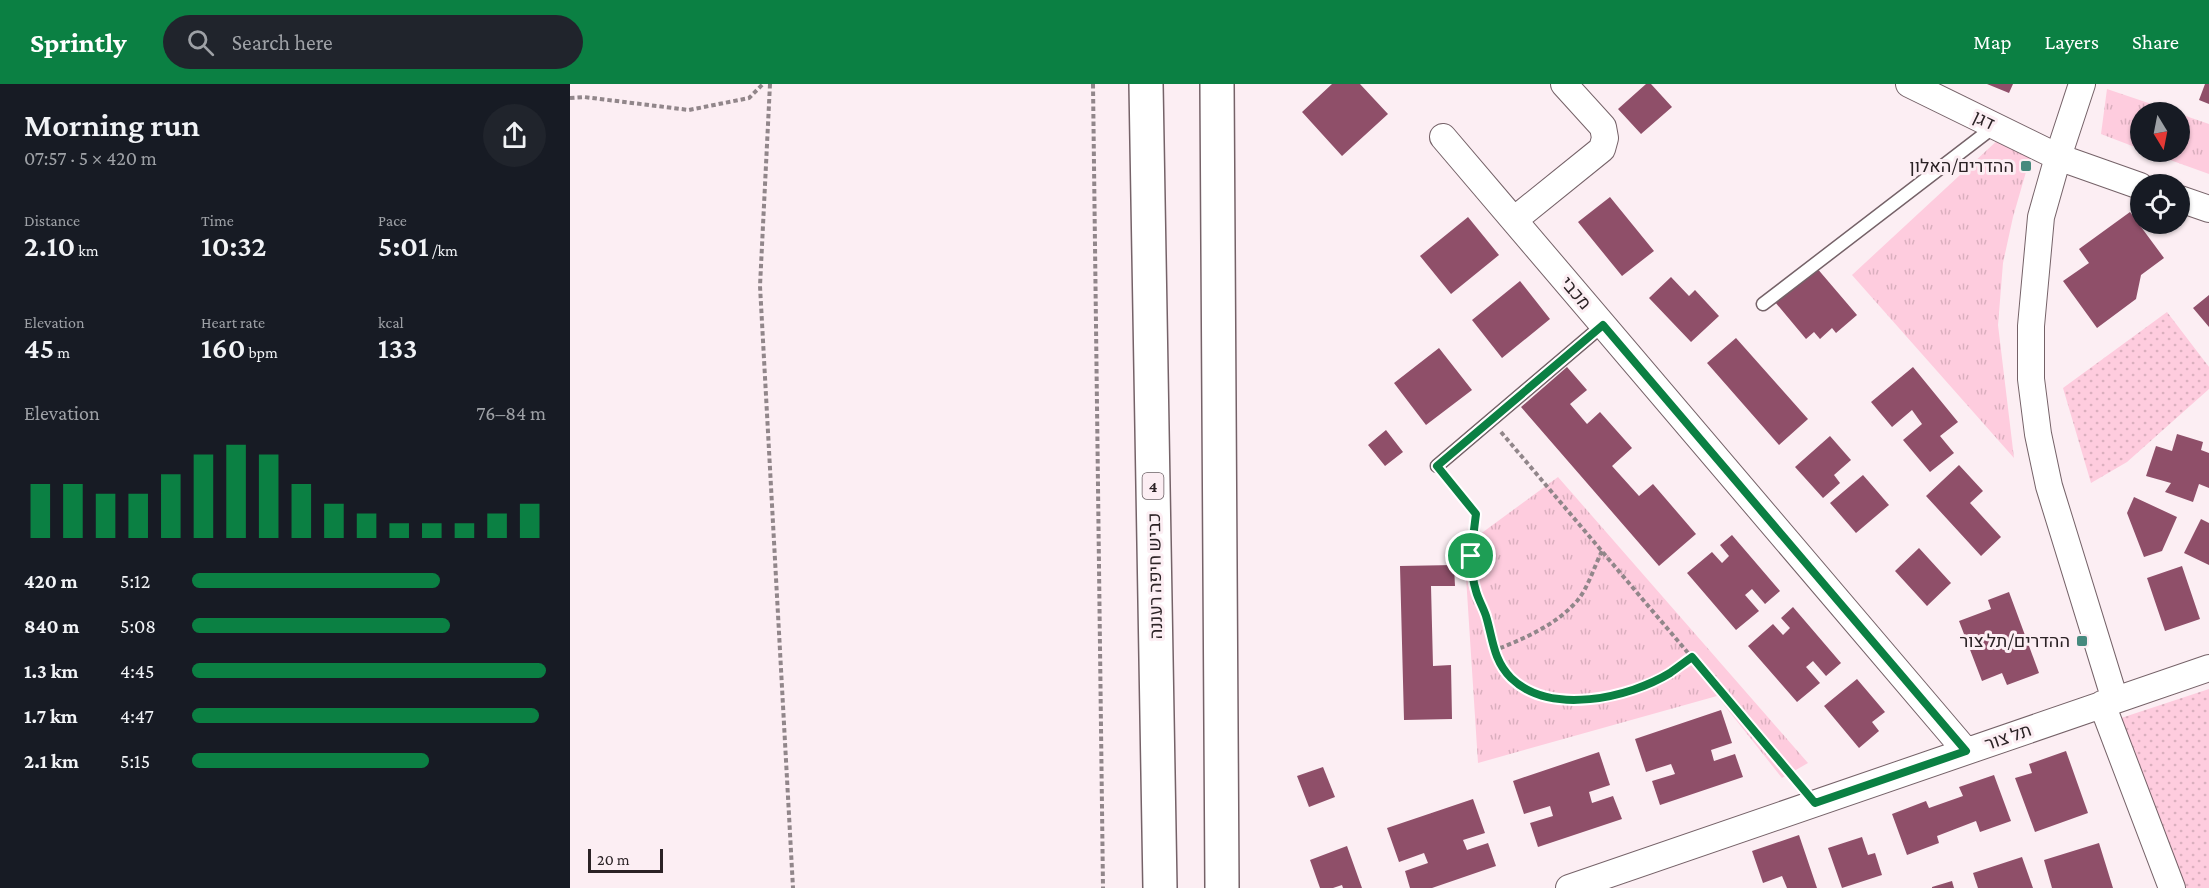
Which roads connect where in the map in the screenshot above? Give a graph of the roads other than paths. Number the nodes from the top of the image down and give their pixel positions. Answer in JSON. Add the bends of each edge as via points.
{"nodes":[{"id":1,"x":1146,"y":84,"type":"edge"},
{"id":2,"x":1217,"y":84,"type":"edge"},
{"id":3,"x":1564,"y":84,"type":"edge"},
{"id":4,"x":1909,"y":84,"type":"edge"},
{"id":5,"x":2082,"y":84,"type":"edge"},
{"id":6,"x":1996,"y":125,"type":"junction"},
{"id":7,"x":1443,"y":137,"type":"dead end"},
{"id":8,"x":2058,"y":157,"type":"junction"},
{"id":9,"x":2130,"y":182,"type":"edge"},
{"id":10,"x":2190,"y":202,"type":"edge"},
{"id":11,"x":2209,"y":209,"type":"edge"},
{"id":12,"x":1514,"y":220,"type":"junction"},
{"id":13,"x":1763,"y":304,"type":"dead end"},
{"id":14,"x":1603,"y":325,"type":"junction"},
{"id":15,"x":1437,"y":466,"type":"road end"},
{"id":16,"x":2209,"y":668,"type":"edge"},
{"id":17,"x":2109,"y":702,"type":"junction"},
{"id":18,"x":1966,"y":751,"type":"junction"},
{"id":19,"x":1160,"y":888,"type":"edge"},
{"id":20,"x":1222,"y":888,"type":"edge"},
{"id":21,"x":1569,"y":888,"type":"edge"},
{"id":22,"x":2172,"y":888,"type":"edge"}],
"edges":[{"from":1,"to":19,"type":"highway","name":"כביש חיפה רעננה","number":"4"},
{"from":2,"to":20,"type":"highway"},
{"from":3,"to":12,"type":"street","via":[[1603,127],[1602,149]]},
{"from":4,"to":6,"type":"street","name":"דגן"},
{"from":5,"to":8,"type":"street"},
{"from":6,"to":8,"type":"street","name":"דגן"},
{"from":6,"to":13,"type":"lane"},
{"from":7,"to":12,"type":"street","name":"מכבי"},
{"from":8,"to":9,"type":"street","name":"דגן"},
{"from":8,"to":17,"type":"street","via":[[2041,217],[2031,326],[2031,379],[2049,486]]},
{"from":10,"to":11,"type":"street"},
{"from":12,"to":14,"type":"street","name":"מכבי"},
{"from":14,"to":15,"type":"lane"},
{"from":14,"to":18,"type":"street","name":"מכבי"},
{"from":16,"to":17,"type":"street","name":"תל צור"},
{"from":17,"to":18,"type":"street","name":"תל צור"},
{"from":17,"to":22,"type":"street"},
{"from":18,"to":21,"type":"street","name":"תל צור"}]}
